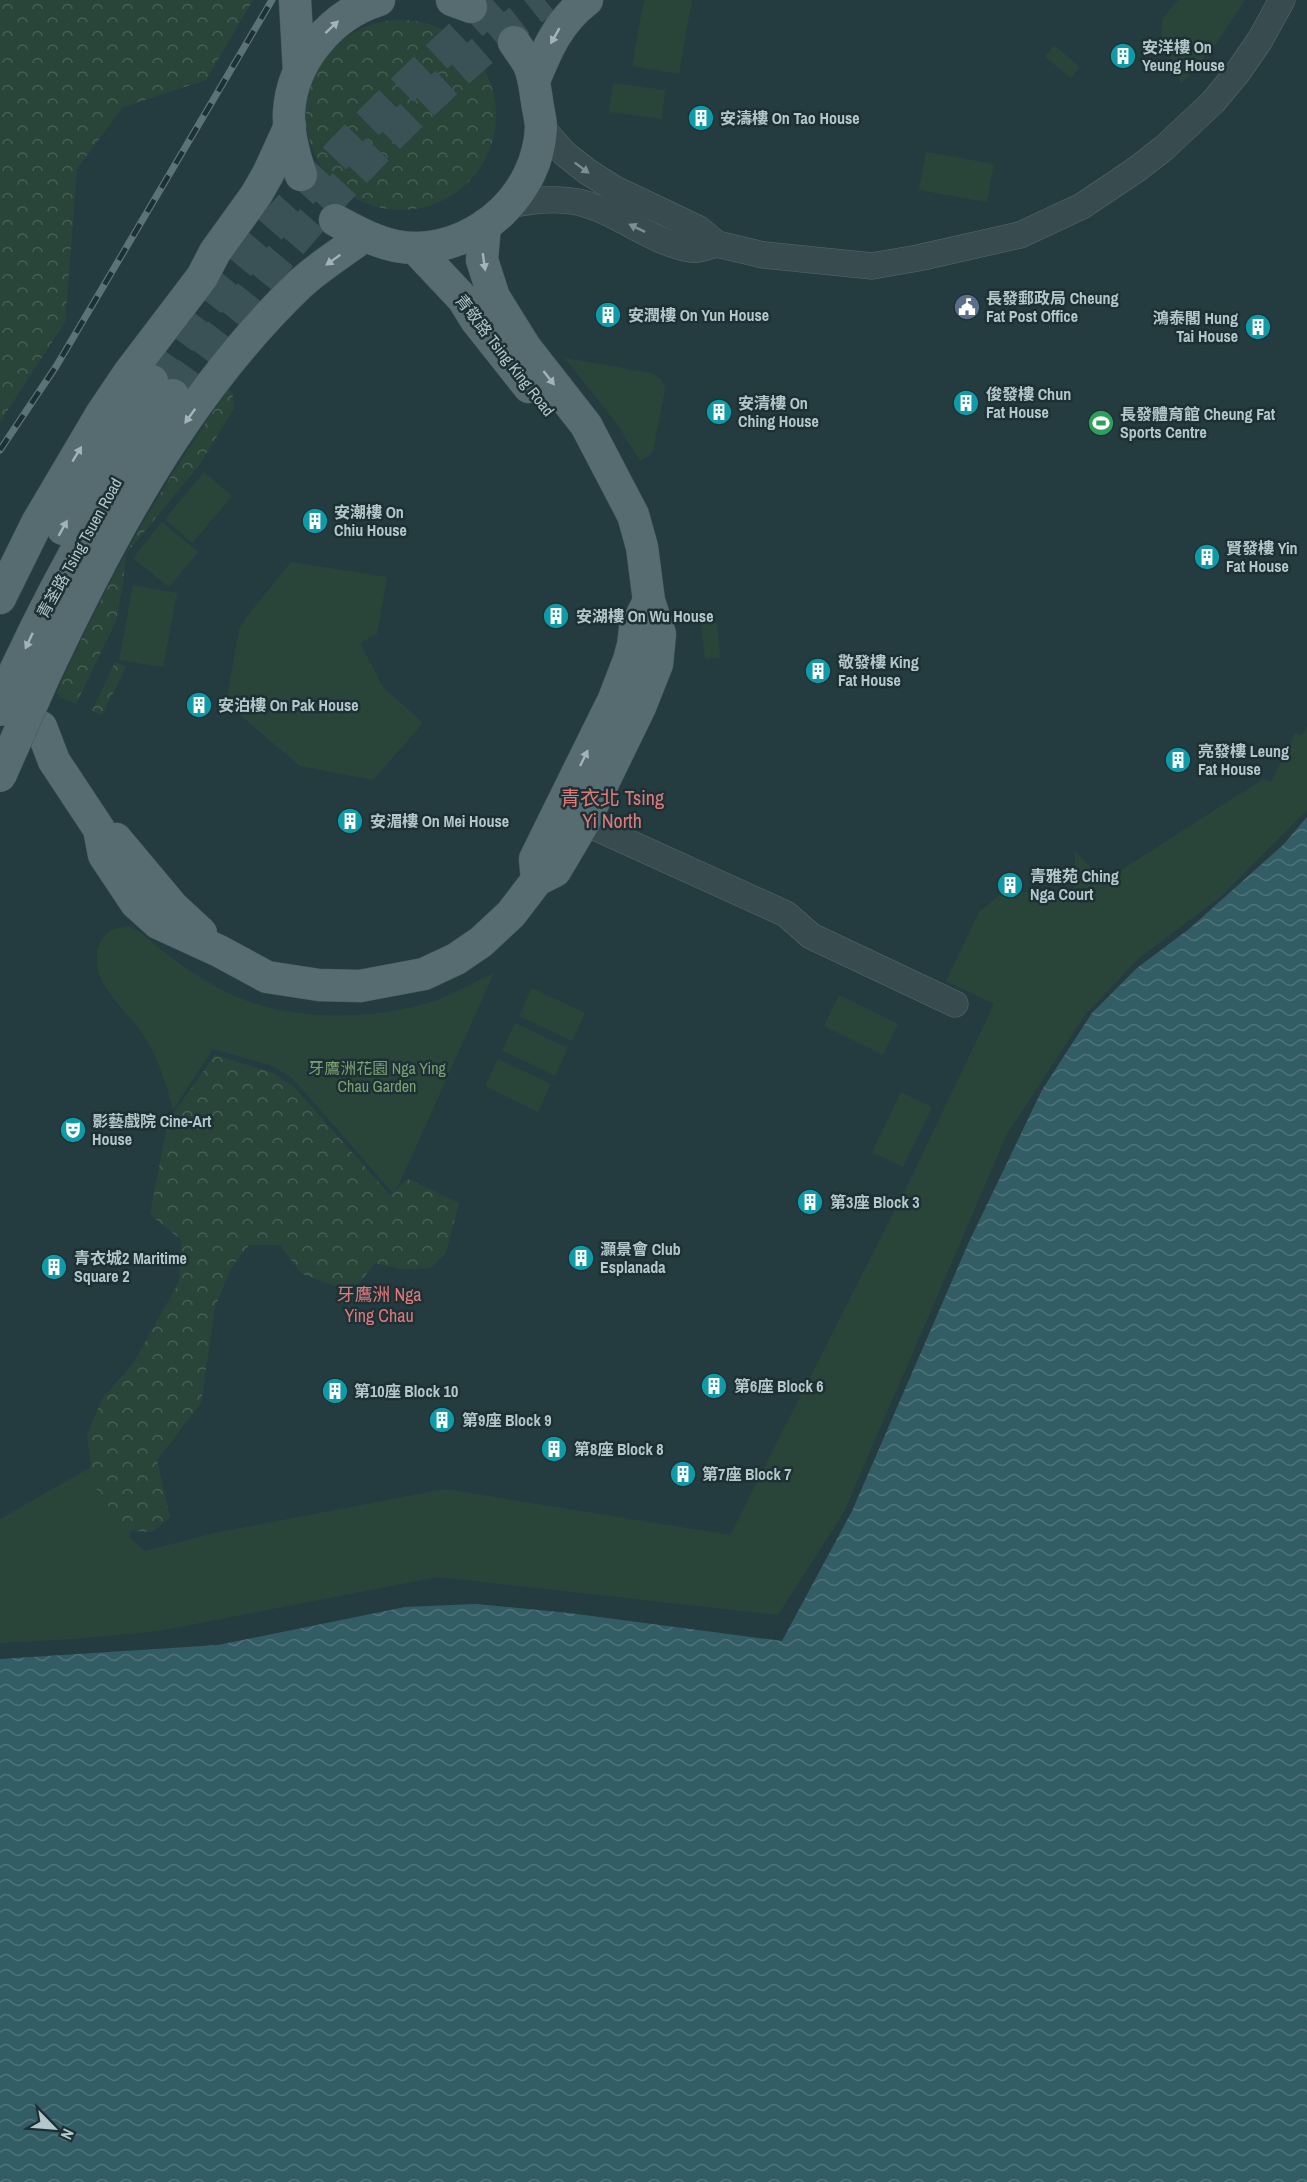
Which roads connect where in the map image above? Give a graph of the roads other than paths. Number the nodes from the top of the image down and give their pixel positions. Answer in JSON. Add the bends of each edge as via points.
{"nodes":[{"id":1,"x":295,"y":0,"type":"edge"},
{"id":2,"x":379,"y":0,"type":"edge"},
{"id":3,"x":587,"y":0,"type":"edge"},
{"id":4,"x":1282,"y":0,"type":"edge"},
{"id":5,"x":514,"y":42,"type":"dead end"},
{"id":6,"x":299,"y":71,"type":"junction"},
{"id":7,"x":534,"y":81,"type":"junction"},
{"id":8,"x":290,"y":126,"type":"junction"},
{"id":9,"x":541,"y":126,"type":"junction"},
{"id":10,"x":301,"y":175,"type":"dead end"},
{"id":11,"x":509,"y":205,"type":"junction"},
{"id":12,"x":335,"y":220,"type":"dead end"},
{"id":13,"x":485,"y":225,"type":"junction"},
{"id":14,"x":364,"y":236,"type":"junction"},
{"id":15,"x":717,"y":244,"type":"junction"},
{"id":16,"x":416,"y":248,"type":"junction"},
{"id":17,"x":600,"y":456,"type":"junction"},
{"id":18,"x":0,"y":598,"type":"edge"},
{"id":19,"x":0,"y":656,"type":"edge"},
{"id":20,"x":0,"y":710,"type":"edge"},
{"id":21,"x":34,"y":732,"type":"dead end"},
{"id":22,"x":0,"y":776,"type":"edge"},
{"id":23,"x":571,"y":817,"type":"junction"},
{"id":24,"x":955,"y":1004,"type":"dead end"}],
"edges":[{"from":1,"to":6,"type":"main road"},
{"from":6,"to":2,"type":"main road","one_way":true,"via":[[332,26],[360,6]]},
{"from":3,"to":7,"type":"main road","one_way":true,"via":[[558,30]]},
{"from":4,"to":15,"type":"street","via":[[1238,72],[1189,126],[1137,169],[1082,206],[1020,235],[872,266],[764,255]]},
{"from":5,"to":7,"type":"main road"},
{"from":6,"to":8,"type":"main road","via":[[289,110]]},
{"from":7,"to":9,"type":"main road"},
{"from":8,"to":10,"type":"main road"},
{"from":18,"to":8,"type":"main road","one_way":true,"via":[[71,464],[129,373],[201,277],[255,195]]},
{"from":9,"to":11,"type":"main road","via":[[531,170]]},
{"from":9,"to":15,"type":"street","one_way":true,"via":[[565,154],[588,172],[699,229]]},
{"from":11,"to":13,"type":"main road"},
{"from":15,"to":11,"type":"street","one_way":true,"via":[[692,250],[580,202],[543,199]]},
{"from":12,"to":14,"type":"main road"},
{"from":13,"to":16,"type":"main road","via":[[456,240]]},
{"from":13,"to":17,"type":"main road","name":"青敬路 Tsing King Road","one_way":true,"via":[[482,260],[494,297],[525,347],[586,425]]},
{"from":14,"to":16,"type":"main road"},
{"from":14,"to":22,"type":"main road","one_way":true,"bridge":true,"via":[[301,283],[247,339],[181,427],[108,547]]},
{"from":16,"to":17,"type":"main road","name":"青敬路 Tsing King Road","via":[[463,300],[573,440]]},
{"from":17,"to":23,"type":"main road","name":"青敬路 Tsing King Road","via":[[633,515],[649,601],[660,634],[657,664],[640,707]]},
{"from":19,"to":20,"type":"main road","name":"青荃路 Tsing Tsuen Road","one_way":true,"bridge":true,"via":[[73,510],[163,388],[76,548]]},
{"from":21,"to":23,"type":"main road","name":"青敬路 Tsing King Road","via":[[99,829],[104,855],[141,907],[159,923],[267,977],[319,986],[360,986],[424,974],[456,959],[511,915],[537,880],[555,871]]},
{"from":23,"to":24,"type":"street","via":[[786,914],[811,936]]}]}
